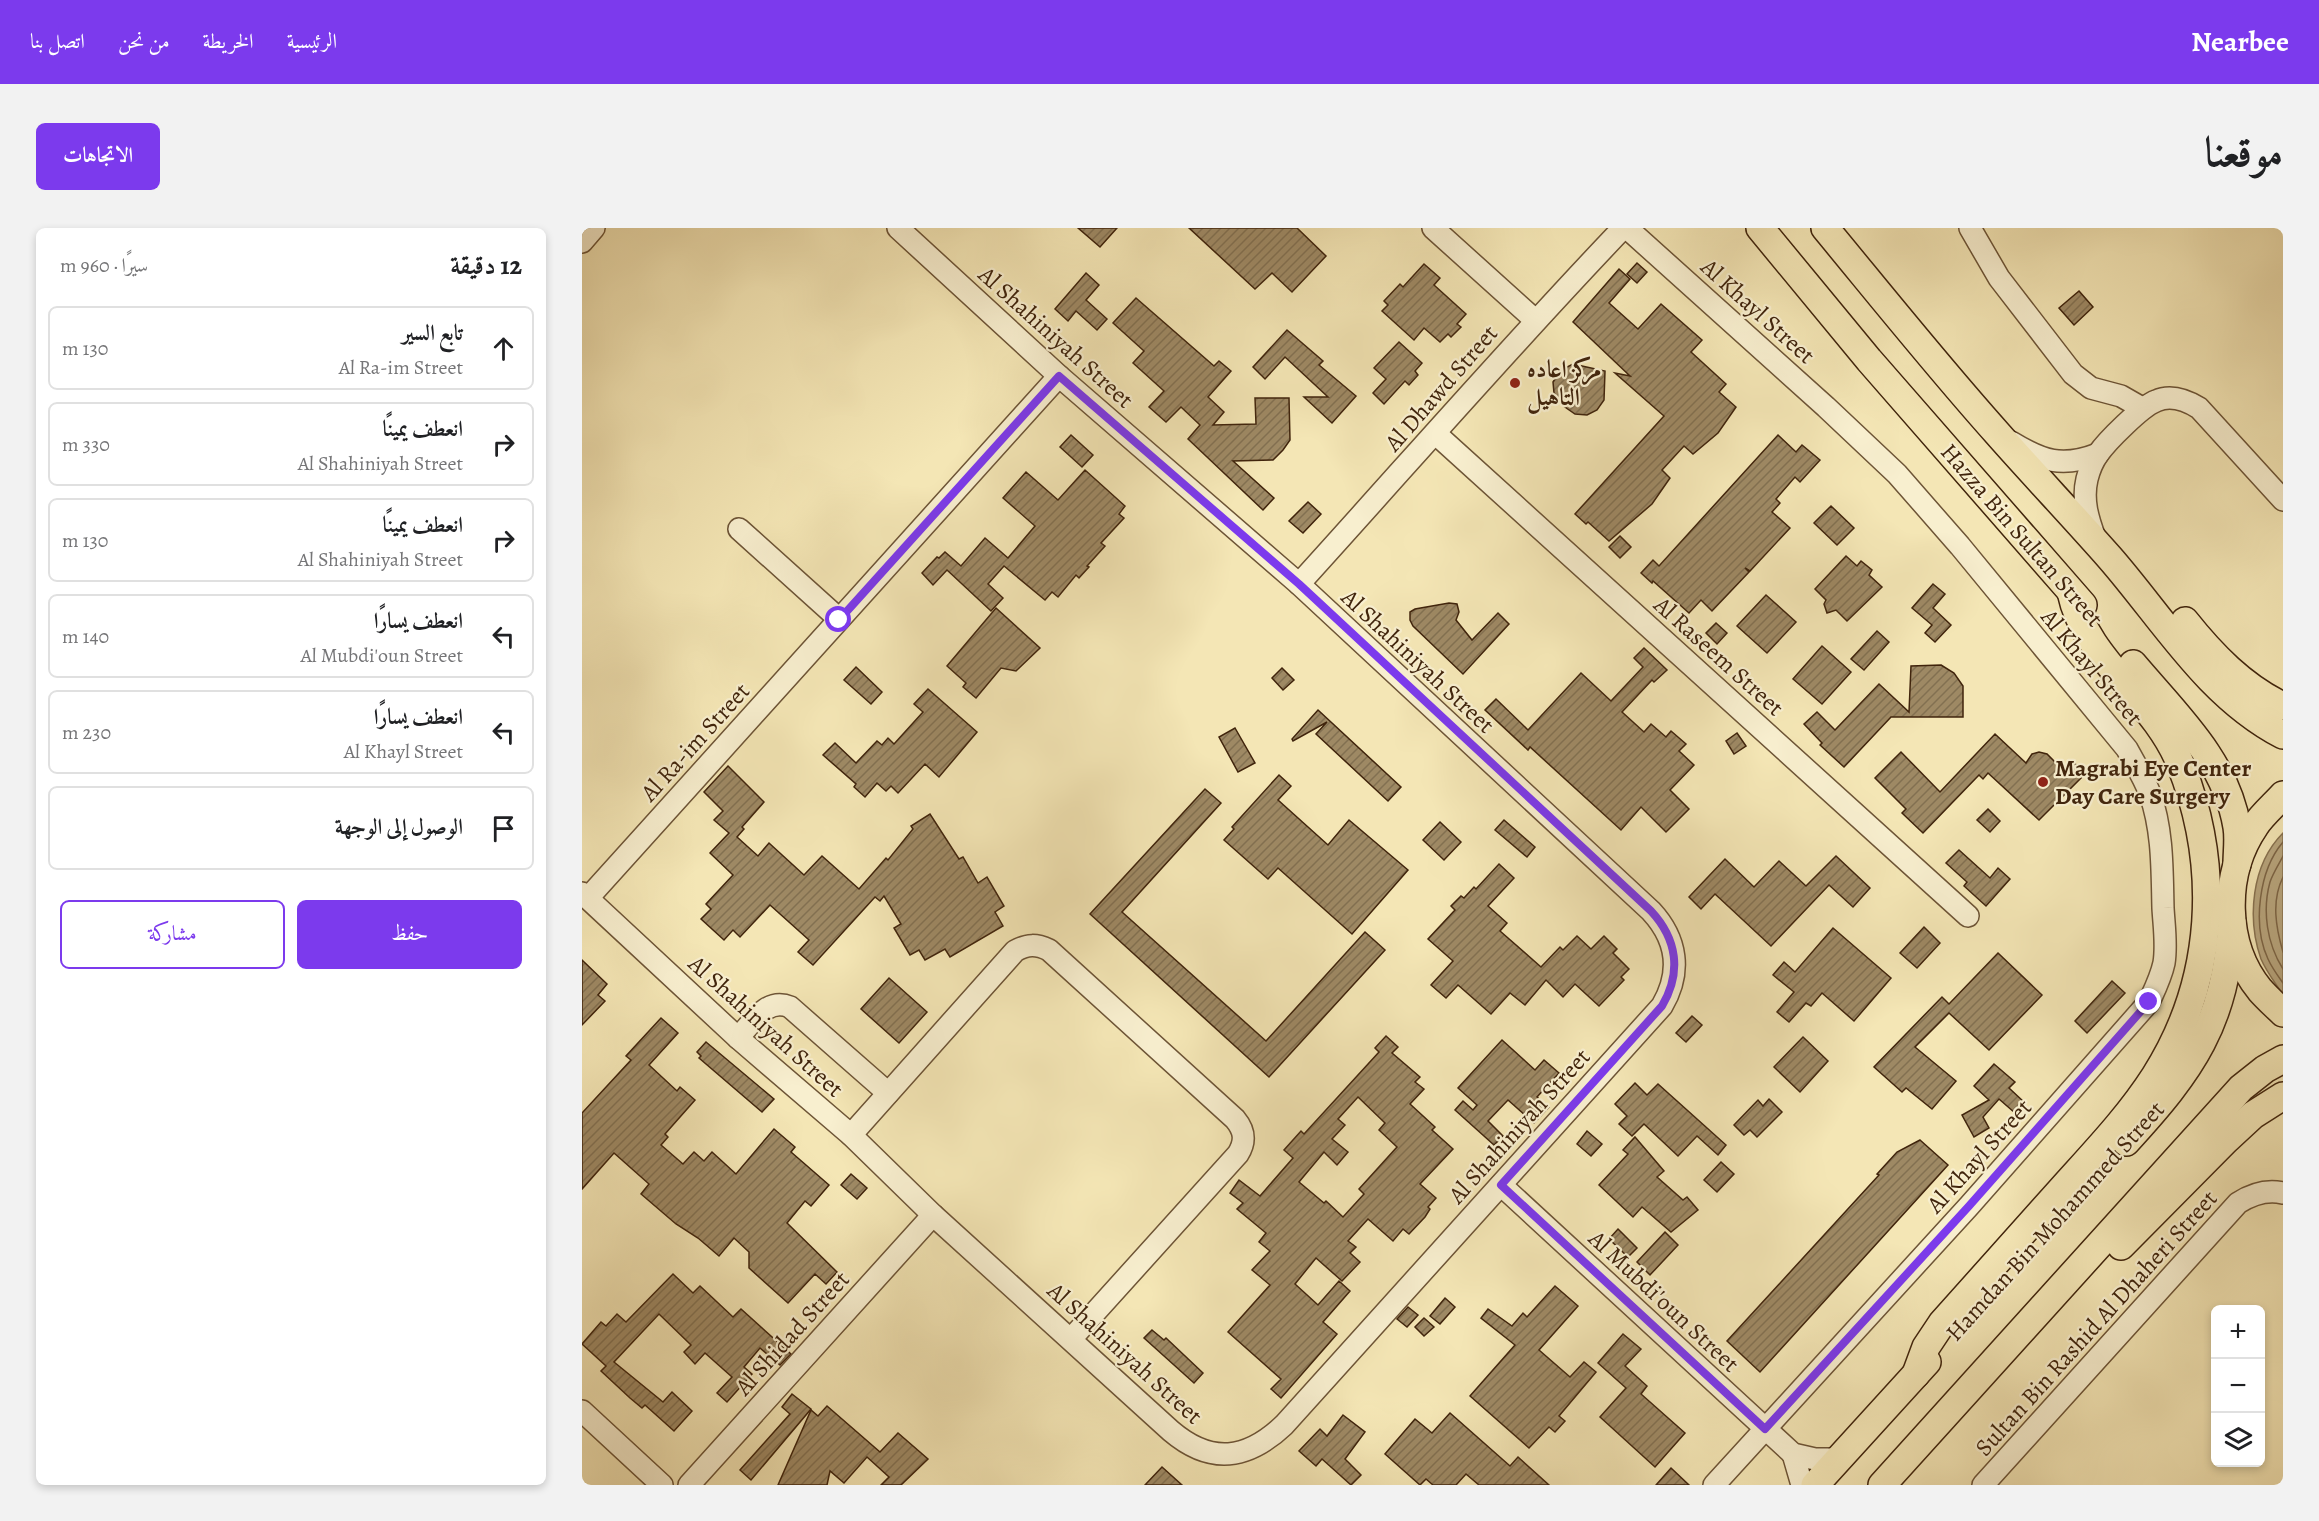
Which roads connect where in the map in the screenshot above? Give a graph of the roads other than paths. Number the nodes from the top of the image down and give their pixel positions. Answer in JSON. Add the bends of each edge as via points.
{"nodes":[{"id":1,"x":594,"y":228,"type":"edge"},
{"id":2,"x":898,"y":228,"type":"edge"},
{"id":3,"x":1433,"y":228,"type":"edge"},
{"id":4,"x":1623,"y":228,"type":"edge"},
{"id":5,"x":1627,"y":228,"type":"edge"},
{"id":6,"x":1760,"y":228,"type":"edge"},
{"id":7,"x":1825,"y":228,"type":"edge"},
{"id":8,"x":1970,"y":228,"type":"edge"},
{"id":9,"x":582,"y":242,"type":"edge"},
{"id":10,"x":1535,"y":320,"type":"junction"},
{"id":11,"x":1059,"y":376,"type":"junction"},
{"id":12,"x":2142,"y":408,"type":"junction"},
{"id":13,"x":1996,"y":432,"type":"junction"},
{"id":14,"x":1436,"y":434,"type":"junction"},
{"id":15,"x":2098,"y":454,"type":"junction"},
{"id":16,"x":2283,"y":500,"type":"edge"},
{"id":17,"x":739,"y":529,"type":"dead end"},
{"id":18,"x":2103,"y":551,"type":"junction"},
{"id":19,"x":1299,"y":584,"type":"junction"},
{"id":20,"x":2072,"y":592,"type":"junction"},
{"id":21,"x":839,"y":620,"type":"junction"},
{"id":22,"x":2283,"y":706,"type":"edge"},
{"id":23,"x":2283,"y":735,"type":"edge"},
{"id":24,"x":2283,"y":795,"type":"edge"},
{"id":25,"x":2237,"y":864,"type":"junction"},
{"id":26,"x":585,"y":896,"type":"edge"},
{"id":27,"x":1968,"y":916,"type":"dead end"},
{"id":28,"x":2232,"y":922,"type":"junction"},
{"id":29,"x":2283,"y":1013,"type":"edge"},
{"id":30,"x":738,"y":1038,"type":"junction"},
{"id":31,"x":2283,"y":1059,"type":"edge"},
{"id":32,"x":888,"y":1093,"type":"junction"},
{"id":33,"x":2283,"y":1096,"type":"edge"},
{"id":34,"x":851,"y":1135,"type":"junction"},
{"id":35,"x":1501,"y":1185,"type":"junction"},
{"id":36,"x":2283,"y":1192,"type":"edge"},
{"id":37,"x":933,"y":1215,"type":"junction"},
{"id":38,"x":2058,"y":1289,"type":"junction"},
{"id":39,"x":1071,"y":1339,"type":"junction"},
{"id":40,"x":1916,"y":1374,"type":"junction"},
{"id":41,"x":582,"y":1411,"type":"edge"},
{"id":42,"x":1765,"y":1429,"type":"junction"},
{"id":43,"x":1793,"y":1454,"type":"junction"},
{"id":44,"x":1839,"y":1459,"type":"junction"},
{"id":45,"x":662,"y":1485,"type":"edge"},
{"id":46,"x":689,"y":1485,"type":"edge"},
{"id":47,"x":1714,"y":1485,"type":"edge"},
{"id":48,"x":1802,"y":1485,"type":"edge"},
{"id":49,"x":1815,"y":1485,"type":"edge"},
{"id":50,"x":1882,"y":1485,"type":"edge"},
{"id":51,"x":1983,"y":1485,"type":"edge"}],
"edges":[{"from":1,"to":9,"type":"street"},
{"from":2,"to":11,"type":"street","name":"Al Shahiniyah Street"},
{"from":3,"to":10,"type":"street"},
{"from":4,"to":10,"type":"street","name":"Al Dhawd Street"},
{"from":5,"to":42,"type":"street","name":"Al Khayl Street","via":[[1850,429],[1897,474],[1952,537],[2127,749],[2150,794],[2160,843],[2164,963],[2149,1002]]},
{"from":6,"to":20,"type":"main road","name":"Hazza Bin Sultan Street","via":[[1869,360]]},
{"from":7,"to":13,"type":"main road","name":"Hazza Bin Sultan Street"},
{"from":8,"to":12,"type":"street","via":[[1999,278],[2073,374],[2091,388],[2121,396]]},
{"from":10,"to":14,"type":"street","name":"Al Dhawd Street"},
{"from":11,"to":19,"type":"street","name":"Al Shahiniyah Street"},
{"from":11,"to":21,"type":"street","name":"Al Ra-im Street"},
{"from":12,"to":15,"type":"street"},
{"from":12,"to":16,"type":"street","via":[[2171,398],[2186,400],[2199,408]]},
{"from":13,"to":15,"type":"street","via":[[2028,452],[2055,462],[2077,461]]},
{"from":13,"to":18,"type":"main road","name":"Hazza Bin Sultan Street"},
{"from":14,"to":19,"type":"street","name":"Al Dhawd Street"},
{"from":14,"to":27,"type":"street","name":"Al Raseem Street"},
{"from":15,"to":18,"type":"street","via":[[2085,492],[2088,519]]},
{"from":17,"to":21,"type":"street"},
{"from":18,"to":22,"type":"main road","via":[[2154,586],[2223,664]]},
{"from":18,"to":23,"type":"main road","name":"Hazza Bin Sultan Street","via":[[2212,682],[2237,706]]},
{"from":19,"to":35,"type":"street","name":"Al Shahiniyah Street","via":[[1651,911],[1672,944],[1674,975],[1662,1006]]},
{"from":20,"to":25,"type":"main road","name":"Hazza Bin Sultan Street","via":[[2175,711],[2215,765],[2238,828]]},
{"from":20,"to":40,"type":"main road","via":[[2086,632],[2162,729],[2192,792],[2201,829],[2207,903],[2197,979],[2173,1044],[2136,1104],[1942,1323],[1926,1347]]},
{"from":21,"to":26,"type":"street","name":"Al Ra-im Street"},
{"from":24,"to":25,"type":"main road","via":[[2255,826]]},
{"from":25,"to":28,"type":"main road"},
{"from":26,"to":30,"type":"street","name":"Al Shahiniyah Street"},
{"from":28,"to":29,"type":"main road","via":[[2241,958],[2259,989]]},
{"from":28,"to":40,"type":"main road","name":"Hamdan Bin Mohammed Street","via":[[2230,955],[2214,1018],[2183,1076]]},
{"from":30,"to":32,"type":"street","via":[[764,1010],[782,1004]]},
{"from":30,"to":34,"type":"street","name":"Al Shahiniyah Street"},
{"from":31,"to":38,"type":"main road","name":"Hamdan Bin Mohammed Street","via":[[2241,1088]]},
{"from":32,"to":34,"type":"street"},
{"from":32,"to":39,"type":"street","via":[[1015,951],[1026,945],[1038,945],[1049,950],[1241,1126],[1243,1146],[1238,1154]]},
{"from":33,"to":38,"type":"main road","via":[[2253,1115],[2226,1140],[2115,1252]]},
{"from":34,"to":37,"type":"street","name":"Al Shahiniyah Street"},
{"from":35,"to":39,"type":"street","name":"Al Shahiniyah Street","via":[[1284,1425],[1254,1448],[1219,1454],[1185,1443]]},
{"from":35,"to":42,"type":"street","name":"Al Mubdi'oun Street"},
{"from":36,"to":51,"type":"street","name":"Sultan Bin Rashid Al Dhaheri Street","via":[[2266,1191],[2238,1203]]},
{"from":37,"to":39,"type":"street","name":"Al Shahiniyah Street"},
{"from":37,"to":46,"type":"street","name":"Al Shidad Street"},
{"from":38,"to":50,"type":"main road","name":"Hamdan Bin Mohammed Street"},
{"from":40,"to":44,"type":"main road","name":"Hamdan Bin Mohammed Street"},
{"from":41,"to":45,"type":"street"},
{"from":42,"to":43,"type":"street","name":"Al Mubdi'oun Street"},
{"from":42,"to":47,"type":"street","name":"Al Khayl Street"},
{"from":43,"to":44,"type":"street"},
{"from":43,"to":48,"type":"street"},
{"from":44,"to":49,"type":"main road","name":"Hamdan Bin Mohammed Street"}]}
